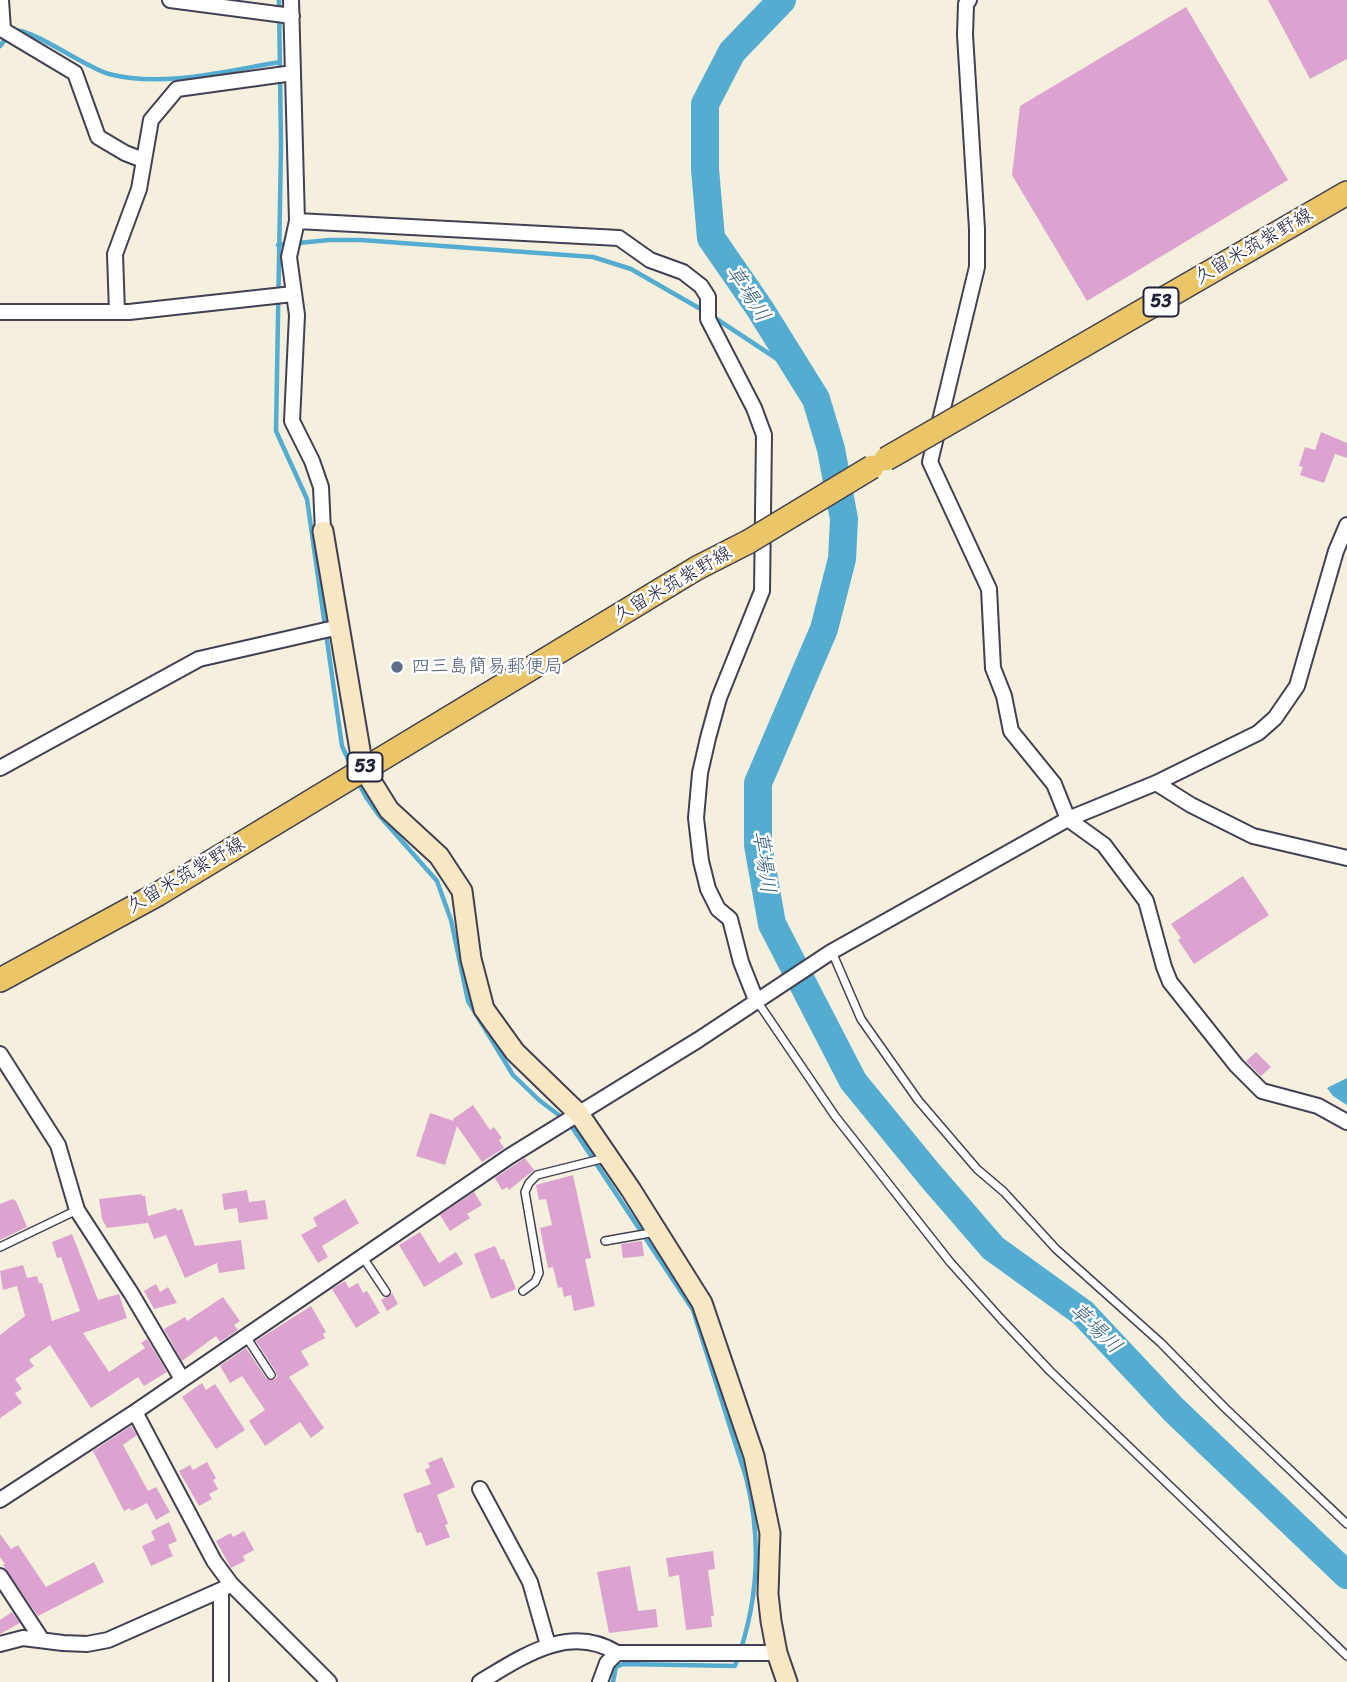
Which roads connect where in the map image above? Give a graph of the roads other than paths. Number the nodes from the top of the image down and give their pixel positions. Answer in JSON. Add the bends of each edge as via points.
{"nodes":[{"id":1,"x":1,"y":0,"type":"edge"},
{"id":2,"x":170,"y":0,"type":"edge"},
{"id":3,"x":291,"y":0,"type":"edge"},
{"id":4,"x":969,"y":0,"type":"edge"},
{"id":5,"x":292,"y":16,"type":"junction"},
{"id":6,"x":293,"y":73,"type":"junction"},
{"id":7,"x":143,"y":160,"type":"junction"},
{"id":8,"x":1347,"y":193,"type":"edge"},
{"id":9,"x":297,"y":221,"type":"junction"},
{"id":10,"x":293,"y":294,"type":"junction"},
{"id":11,"x":0,"y":312,"type":"edge"},
{"id":12,"x":117,"y":312,"type":"junction"},
{"id":13,"x":1347,"y":525,"type":"edge"},
{"id":14,"x":323,"y":531,"type":"joint"},
{"id":15,"x":340,"y":627,"type":"junction"},
{"id":16,"x":0,"y":768,"type":"edge"},
{"id":17,"x":363,"y":768,"type":"junction"},
{"id":18,"x":1156,"y":783,"type":"junction"},
{"id":19,"x":1068,"y":819,"type":"junction"},
{"id":20,"x":1347,"y":858,"type":"edge"},
{"id":21,"x":829,"y":953,"type":"junction"},
{"id":22,"x":0,"y":980,"type":"edge"},
{"id":23,"x":760,"y":998,"type":"junction"},
{"id":24,"x":0,"y":1054,"type":"edge"},
{"id":25,"x":579,"y":1114,"type":"junction"},
{"id":26,"x":1347,"y":1122,"type":"edge"},
{"id":27,"x":610,"y":1157,"type":"junction"},
{"id":28,"x":77,"y":1210,"type":"junction"},
{"id":29,"x":658,"y":1232,"type":"junction"},
{"id":30,"x":605,"y":1241,"type":"dead end"},
{"id":31,"x":0,"y":1247,"type":"edge"},
{"id":32,"x":362,"y":1256,"type":"junction"},
{"id":33,"x":386,"y":1292,"type":"dead end"},
{"id":34,"x":523,"y":1292,"type":"dead end"},
{"id":35,"x":245,"y":1335,"type":"junction"},
{"id":36,"x":271,"y":1375,"type":"dead end"},
{"id":37,"x":182,"y":1379,"type":"junction"},
{"id":38,"x":135,"y":1412,"type":"junction"},
{"id":39,"x":480,"y":1489,"type":"dead end"},
{"id":40,"x":0,"y":1500,"type":"edge"},
{"id":41,"x":1347,"y":1524,"type":"edge"},
{"id":42,"x":0,"y":1576,"type":"edge"},
{"id":43,"x":226,"y":1587,"type":"junction"},
{"id":44,"x":42,"y":1640,"type":"junction"},
{"id":45,"x":0,"y":1644,"type":"edge"},
{"id":46,"x":548,"y":1645,"type":"junction"},
{"id":47,"x":617,"y":1653,"type":"junction"},
{"id":48,"x":777,"y":1653,"type":"junction"},
{"id":49,"x":1347,"y":1656,"type":"edge"},
{"id":50,"x":221,"y":1682,"type":"edge"},
{"id":51,"x":329,"y":1682,"type":"edge"},
{"id":52,"x":480,"y":1682,"type":"edge"},
{"id":53,"x":600,"y":1682,"type":"edge"},
{"id":54,"x":787,"y":1682,"type":"edge"}],
"edges":[{"from":1,"to":7,"type":"street","via":[[3,30],[75,73],[98,137]]},
{"from":2,"to":5,"type":"street"},
{"from":3,"to":5,"type":"street"},
{"from":4,"to":19,"type":"street","via":[[965,35],[977,267],[930,462],[989,589],[993,667],[1011,731],[1054,784]]},
{"from":5,"to":6,"type":"street"},
{"from":6,"to":7,"type":"street","via":[[177,89],[151,120]]},
{"from":6,"to":9,"type":"street"},
{"from":7,"to":12,"type":"street","via":[[139,189],[116,254]]},
{"from":8,"to":17,"type":"main road","name":"久留米筑紫野線","number":"53","bridge":true,"via":[[697,568]]},
{"from":9,"to":10,"type":"street","via":[[289,257]]},
{"from":9,"to":23,"type":"street","via":[[619,238],[650,260],[683,272],[708,297],[708,319],[764,435],[764,548],[762,591],[719,698],[700,774],[696,818],[708,889],[718,909],[730,919],[741,962]]},
{"from":10,"to":12,"type":"street"},
{"from":10,"to":14,"type":"street","via":[[297,315],[292,421],[321,487]]},
{"from":11,"to":12,"type":"street"},
{"from":13,"to":18,"type":"street","via":[[1297,686],[1275,718],[1258,733]]},
{"from":14,"to":15,"type":"street"},
{"from":15,"to":16,"type":"street","via":[[199,659]]},
{"from":15,"to":17,"type":"street"},
{"from":17,"to":22,"type":"main road","name":"久留米筑紫野線","number":"53","via":[[158,894]]},
{"from":17,"to":25,"type":"street","via":[[388,810],[439,856],[462,891],[471,959],[484,1009],[515,1052]]},
{"from":18,"to":19,"type":"street"},
{"from":18,"to":20,"type":"street","via":[[1253,836]]},
{"from":19,"to":21,"type":"street"},
{"from":19,"to":26,"type":"street","via":[[1104,845],[1146,901],[1170,982],[1236,1065],[1262,1091],[1318,1106]]},
{"from":21,"to":23,"type":"street"},
{"from":21,"to":41,"type":"lane","via":[[861,1019],[918,1100],[977,1169]]},
{"from":23,"to":25,"type":"street"},
{"from":23,"to":49,"type":"lane","via":[[835,1116],[950,1262],[1050,1371]]},
{"from":24,"to":28,"type":"street","via":[[58,1145]]},
{"from":25,"to":27,"type":"street"},
{"from":25,"to":32,"type":"street"},
{"from":27,"to":29,"type":"street"},
{"from":27,"to":34,"type":"lane","via":[[537,1175],[529,1183],[525,1192],[539,1273]]},
{"from":28,"to":31,"type":"lane"},
{"from":28,"to":37,"type":"street"},
{"from":29,"to":30,"type":"lane"},
{"from":29,"to":48,"type":"street","via":[[702,1303],[754,1456],[770,1533],[768,1594]]},
{"from":32,"to":33,"type":"lane"},
{"from":32,"to":35,"type":"street"},
{"from":35,"to":36,"type":"lane"},
{"from":35,"to":37,"type":"street"},
{"from":37,"to":38,"type":"street"},
{"from":38,"to":40,"type":"street"},
{"from":38,"to":43,"type":"street"},
{"from":39,"to":46,"type":"street","via":[[530,1582]]},
{"from":42,"to":44,"type":"street"},
{"from":43,"to":44,"type":"street","via":[[108,1640],[87,1644]]},
{"from":43,"to":50,"type":"street"},
{"from":43,"to":51,"type":"street"},
{"from":44,"to":45,"type":"street","via":[[23,1638]]},
{"from":46,"to":47,"type":"street","via":[[601,1643]]},
{"from":46,"to":52,"type":"street"},
{"from":47,"to":48,"type":"street"},
{"from":47,"to":53,"type":"street","via":[[607,1663]]},
{"from":48,"to":54,"type":"street"}]}
